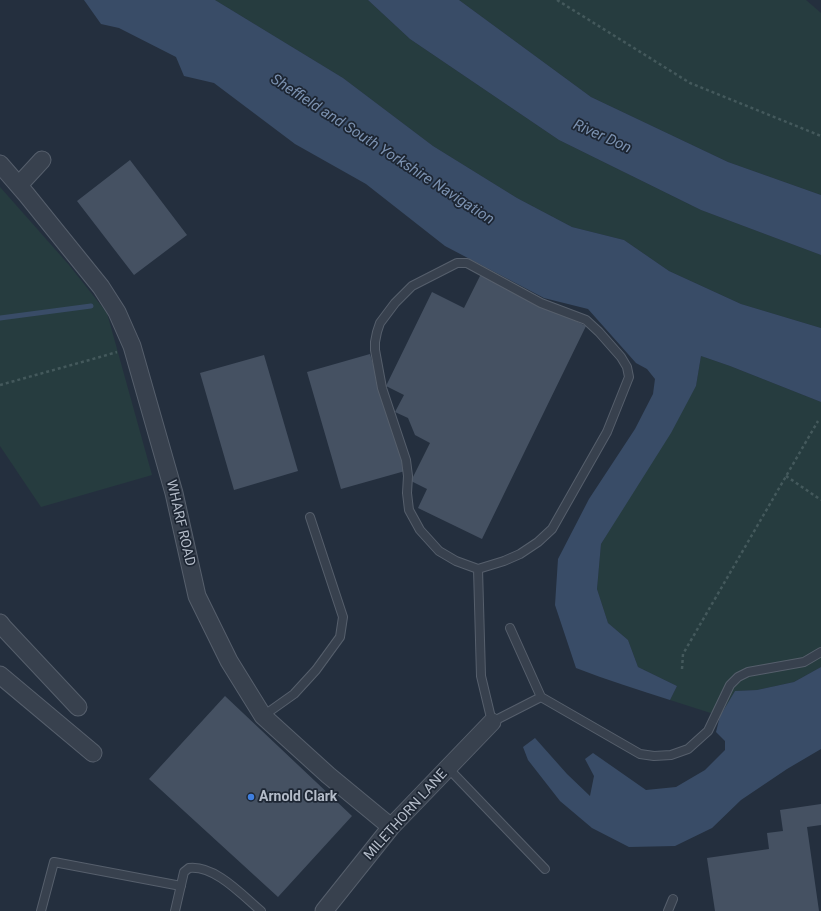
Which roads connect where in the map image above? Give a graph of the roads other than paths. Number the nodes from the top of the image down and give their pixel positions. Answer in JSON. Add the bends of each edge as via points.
{"nodes":[{"id":1,"x":42,"y":160,"type":"dead end"},
{"id":2,"x":0,"y":164,"type":"edge"},
{"id":3,"x":19,"y":185,"type":"junction"},
{"id":4,"x":310,"y":517,"type":"dead end"},
{"id":5,"x":478,"y":568,"type":"junction"},
{"id":6,"x":0,"y":623,"type":"edge"},
{"id":7,"x":510,"y":628,"type":"dead end"},
{"id":8,"x":821,"y":652,"type":"edge"},
{"id":9,"x":0,"y":675,"type":"edge"},
{"id":10,"x":541,"y":697,"type":"junction"},
{"id":11,"x":78,"y":707,"type":"dead end"},
{"id":12,"x":262,"y":716,"type":"junction"},
{"id":13,"x":492,"y":722,"type":"junction"},
{"id":14,"x":93,"y":753,"type":"dead end"},
{"id":15,"x":448,"y":768,"type":"junction"},
{"id":16,"x":391,"y":827,"type":"junction"},
{"id":17,"x":545,"y":869,"type":"dead end"},
{"id":18,"x":181,"y":886,"type":"junction"},
{"id":19,"x":673,"y":900,"type":"dead end"},
{"id":20,"x":41,"y":911,"type":"edge"},
{"id":21,"x":175,"y":911,"type":"edge"},
{"id":22,"x":261,"y":911,"type":"edge"},
{"id":23,"x":324,"y":911,"type":"edge"},
{"id":24,"x":668,"y":911,"type":"edge"}],
"edges":[{"from":1,"to":3,"type":"street"},
{"from":2,"to":3,"type":"street","name":"WHARF ROAD"},
{"from":3,"to":12,"type":"street","name":"WHARF ROAD","via":[[102,287],[117,312],[132,346],[174,493],[197,596],[229,661]]},
{"from":4,"to":12,"type":"lane","via":[[343,617],[340,637],[316,670],[294,694]]},
{"from":5,"to":5,"type":"lane","via":[[520,554],[552,530],[607,432],[629,376],[621,358],[586,320],[541,303],[467,263],[457,263],[412,286],[395,303],[380,323],[375,350],[382,388],[406,460],[409,510],[420,530],[438,551],[456,561]]},
{"from":5,"to":13,"type":"lane","via":[[481,676]]},
{"from":6,"to":11,"type":"street"},
{"from":7,"to":10,"type":"lane"},
{"from":8,"to":10,"type":"lane","via":[[804,662],[748,672],[738,677],[730,685],[708,731],[688,749],[671,755],[640,754]]},
{"from":9,"to":14,"type":"street"},
{"from":10,"to":13,"type":"lane"},
{"from":12,"to":16,"type":"street","name":"WHARF ROAD"},
{"from":13,"to":15,"type":"street","name":"MILETHORN LANE"},
{"from":15,"to":16,"type":"street","name":"MILETHORN LANE"},
{"from":15,"to":17,"type":"lane"},
{"from":16,"to":23,"type":"street","name":"MILETHORN LANE"},
{"from":18,"to":20,"type":"lane","via":[[54,862]]},
{"from":18,"to":21,"type":"lane"},
{"from":18,"to":22,"type":"lane","via":[[184,872],[189,868],[210,871]]},
{"from":19,"to":24,"type":"lane"}]}
